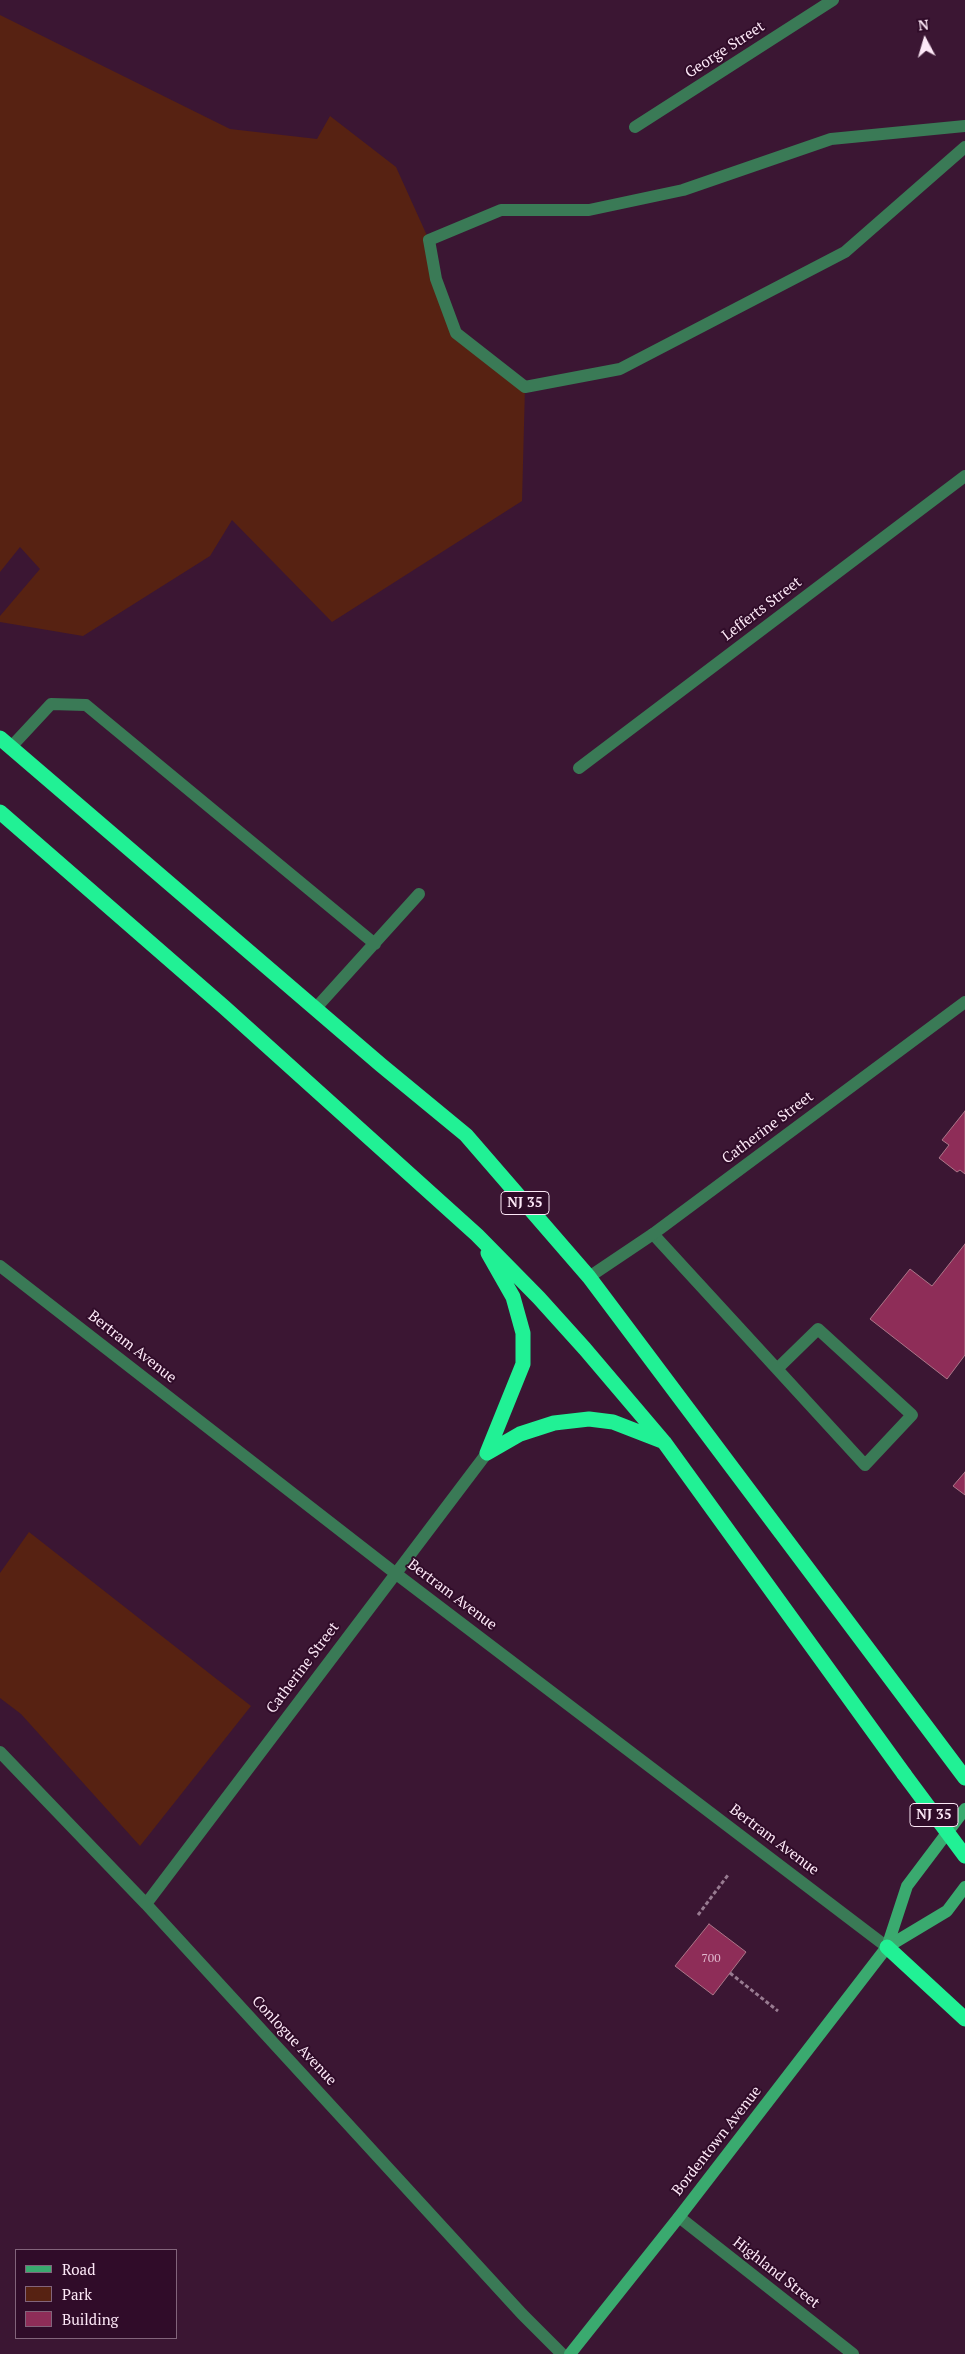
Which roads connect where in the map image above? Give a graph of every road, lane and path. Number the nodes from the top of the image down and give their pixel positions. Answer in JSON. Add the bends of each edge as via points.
{"nodes":[{"id":1,"x":833,"y":0,"type":"edge"},
{"id":2,"x":965,"y":126,"type":"edge"},
{"id":3,"x":635,"y":127,"type":"dead end"},
{"id":4,"x":965,"y":147,"type":"edge"},
{"id":5,"x":965,"y":476,"type":"edge"},
{"id":6,"x":5,"y":742,"type":"edge"},
{"id":7,"x":579,"y":768,"type":"dead end"},
{"id":8,"x":0,"y":812,"type":"edge"},
{"id":9,"x":419,"y":894,"type":"dead end"},
{"id":10,"x":374,"y":944,"type":"junction"},
{"id":11,"x":965,"y":1002,"type":"edge"},
{"id":12,"x":315,"y":1009,"type":"junction"},
{"id":13,"x":653,"y":1234,"type":"junction"},
{"id":14,"x":477,"y":1235,"type":"junction"},
{"id":15,"x":0,"y":1266,"type":"edge"},
{"id":16,"x":589,"y":1277,"type":"junction"},
{"id":17,"x":777,"y":1369,"type":"junction"},
{"id":18,"x":664,"y":1442,"type":"junction"},
{"id":19,"x":487,"y":1453,"type":"junction"},
{"id":20,"x":396,"y":1573,"type":"junction"},
{"id":21,"x":0,"y":1752,"type":"edge"},
{"id":22,"x":965,"y":1778,"type":"edge"},
{"id":23,"x":965,"y":1810,"type":"edge"},
{"id":24,"x":965,"y":1856,"type":"edge"},
{"id":25,"x":728,"y":1874,"type":"dead end"},
{"id":26,"x":965,"y":1887,"type":"edge"},
{"id":27,"x":146,"y":1904,"type":"junction"},
{"id":28,"x":698,"y":1915,"type":"dead end"},
{"id":29,"x":887,"y":1946,"type":"junction"},
{"id":30,"x":730,"y":1973,"type":"dead end"},
{"id":31,"x":778,"y":2011,"type":"dead end"},
{"id":32,"x":965,"y":2019,"type":"edge"},
{"id":33,"x":679,"y":2216,"type":"junction"},
{"id":34,"x":562,"y":2354,"type":"edge"},
{"id":35,"x":570,"y":2354,"type":"edge"},
{"id":36,"x":853,"y":2354,"type":"edge"}],
"edges":[{"from":1,"to":3,"type":"street","name":"George Street"},
{"from":2,"to":4,"type":"street","via":[[830,139],[683,190],[589,210],[501,210],[429,240],[436,279],[456,333],[525,388],[620,369],[844,252]]},
{"from":5,"to":7,"type":"street","name":"Lefferts Street"},
{"from":6,"to":10,"type":"street","via":[[50,704],[86,705]]},
{"from":6,"to":12,"type":"highway","number":"NJ 35"},
{"from":8,"to":14,"type":"highway","number":"NJ 35","via":[[224,1007]]},
{"from":9,"to":10,"type":"street"},
{"from":10,"to":12,"type":"street"},
{"from":11,"to":13,"type":"street","name":"Catherine Street"},
{"from":12,"to":16,"type":"highway","number":"NJ 35","via":[[466,1134]]},
{"from":13,"to":16,"type":"street","name":"Catherine Street"},
{"from":13,"to":17,"type":"street"},
{"from":14,"to":18,"type":"highway","number":"NJ 35","via":[[585,1349]]},
{"from":14,"to":19,"type":"highway","via":[[512,1297],[522,1333],[523,1364]]},
{"from":15,"to":20,"type":"street","name":"Bertram Avenue"},
{"from":16,"to":22,"type":"highway","number":"NJ 35"},
{"from":17,"to":17,"type":"street","via":[[865,1465],[912,1415],[818,1330]]},
{"from":18,"to":19,"type":"highway","via":[[613,1422],[589,1419],[554,1423],[520,1434]]},
{"from":18,"to":24,"type":"highway","number":"NJ 35","bridge":true},
{"from":19,"to":20,"type":"street","name":"Catherine Street"},
{"from":20,"to":27,"type":"street","name":"Catherine Street"},
{"from":20,"to":29,"type":"street","name":"Bertram Avenue"},
{"from":21,"to":27,"type":"street","name":"Conlogue Avenue"},
{"from":23,"to":29,"type":"street","name":"Bordentown Avenue","via":[[907,1886]]},
{"from":25,"to":28,"type":"path"},
{"from":26,"to":29,"type":"street","name":"Bordentown Avenue","via":[[947,1911]]},
{"from":27,"to":34,"type":"street","name":"Conlogue Avenue"},
{"from":29,"to":32,"type":"highway"},
{"from":29,"to":33,"type":"street","name":"Bordentown Avenue"},
{"from":30,"to":31,"type":"path"},
{"from":33,"to":35,"type":"street","name":"Bordentown Avenue"},
{"from":33,"to":36,"type":"street","name":"Highland Street"}]}
